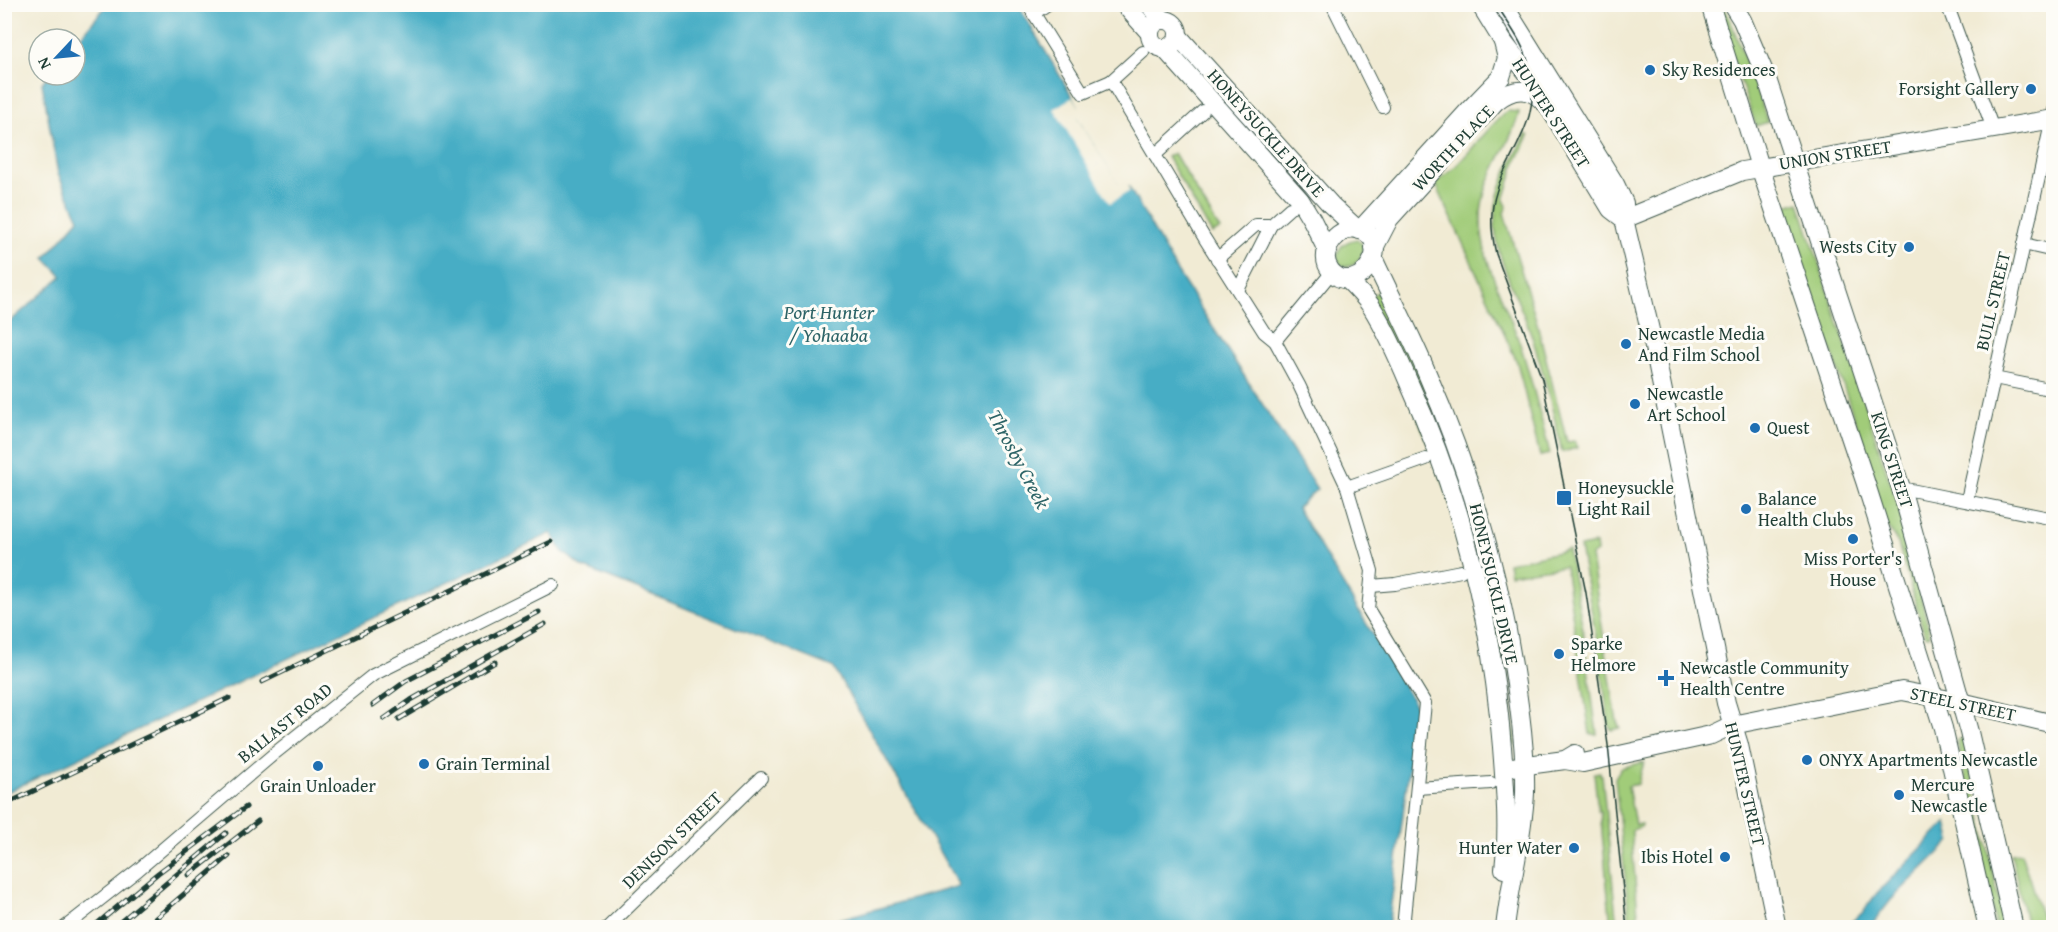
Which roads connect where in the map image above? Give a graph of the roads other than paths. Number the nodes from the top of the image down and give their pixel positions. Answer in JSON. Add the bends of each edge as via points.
{"nodes":[{"id":1,"x":1048,"y":4,"type":"edge"},
{"id":2,"x":1124,"y":4,"type":"edge"},
{"id":3,"x":1149,"y":4,"type":"edge"},
{"id":4,"x":1332,"y":4,"type":"edge"},
{"id":5,"x":1480,"y":4,"type":"edge"},
{"id":6,"x":1503,"y":4,"type":"edge"},
{"id":7,"x":1710,"y":4,"type":"edge"},
{"id":8,"x":1947,"y":4,"type":"edge"},
{"id":9,"x":1030,"y":9,"type":"edge"},
{"id":10,"x":1740,"y":10,"type":"edge"},
{"id":11,"x":1163,"y":20,"type":"junction"},
{"id":12,"x":1150,"y":33,"type":"junction"},
{"id":13,"x":1178,"y":36,"type":"junction"},
{"id":14,"x":1502,"y":40,"type":"junction"},
{"id":15,"x":1164,"y":48,"type":"junction"},
{"id":16,"x":1143,"y":52,"type":"dead end"},
{"id":17,"x":1111,"y":81,"type":"junction"},
{"id":18,"x":1383,"y":107,"type":"dead end"},
{"id":19,"x":1550,"y":109,"type":"junction"},
{"id":20,"x":1203,"y":111,"type":"dead end"},
{"id":21,"x":2053,"y":116,"type":"edge"},
{"id":22,"x":1994,"y":129,"type":"junction"},
{"id":23,"x":1155,"y":155,"type":"junction"},
{"id":24,"x":1794,"y":162,"type":"junction"},
{"id":25,"x":1760,"y":168,"type":"junction"},
{"id":26,"x":1290,"y":208,"type":"dead end"},
{"id":27,"x":1624,"y":219,"type":"junction"},
{"id":28,"x":1270,"y":225,"type":"junction"},
{"id":29,"x":1358,"y":230,"type":"junction"},
{"id":30,"x":2024,"y":244,"type":"junction"},
{"id":31,"x":1327,"y":250,"type":"junction"},
{"id":32,"x":2054,"y":250,"type":"edge"},
{"id":33,"x":1374,"y":254,"type":"junction"},
{"id":34,"x":1217,"y":259,"type":"junction"},
{"id":35,"x":1339,"y":275,"type":"junction"},
{"id":36,"x":1238,"y":290,"type":"junction"},
{"id":37,"x":1275,"y":341,"type":"junction"},
{"id":38,"x":1994,"y":378,"type":"junction"},
{"id":39,"x":2054,"y":390,"type":"edge"},
{"id":40,"x":1426,"y":459,"type":"dead end"},
{"id":41,"x":1347,"y":487,"type":"junction"},
{"id":42,"x":1901,"y":488,"type":"junction"},
{"id":43,"x":1967,"y":500,"type":"junction"},
{"id":44,"x":2054,"y":519,"type":"edge"},
{"id":45,"x":1461,"y":572,"type":"dead end"},
{"id":46,"x":553,"y":585,"type":"dead end"},
{"id":47,"x":1371,"y":586,"type":"junction"},
{"id":48,"x":1933,"y":696,"type":"junction"},
{"id":49,"x":1960,"y":702,"type":"junction"},
{"id":50,"x":1732,"y":724,"type":"junction"},
{"id":51,"x":2054,"y":724,"type":"edge"},
{"id":52,"x":1524,"y":766,"type":"junction"},
{"id":53,"x":1504,"y":768,"type":"junction"},
{"id":54,"x":761,"y":778,"type":"dead end"},
{"id":55,"x":1491,"y":783,"type":"dead end"},
{"id":56,"x":1417,"y":788,"type":"junction"},
{"id":57,"x":64,"y":927,"type":"edge"},
{"id":58,"x":607,"y":927,"type":"edge"},
{"id":59,"x":1403,"y":927,"type":"edge"},
{"id":60,"x":1494,"y":927,"type":"edge"},
{"id":61,"x":1505,"y":927,"type":"edge"},
{"id":62,"x":1777,"y":927,"type":"edge"},
{"id":63,"x":1988,"y":927,"type":"edge"},
{"id":64,"x":2013,"y":927,"type":"edge"}],
"edges":[{"from":1,"to":9,"type":"street"},
{"from":2,"to":12,"type":"main road"},
{"from":3,"to":11,"type":"main road"},
{"from":4,"to":18,"type":"street"},
{"from":5,"to":14,"type":"main road","name":"HUNTER STREET"},
{"from":6,"to":27,"type":"main road","name":"HUNTER STREET","via":[[1615,184],[1624,203]]},
{"from":7,"to":25,"type":"main road","name":"KING STREET"},
{"from":8,"to":22,"type":"street"},
{"from":9,"to":17,"type":"street","via":[[1083,93]]},
{"from":10,"to":24,"type":"main road","name":"KING STREET"},
{"from":11,"to":12,"type":"main road"},
{"from":11,"to":13,"type":"main road","via":[[1175,25]]},
{"from":12,"to":15,"type":"main road","via":[[1154,44]]},
{"from":13,"to":15,"type":"main road","via":[[1174,45]]},
{"from":13,"to":29,"type":"main road","name":"HONEYSUCKLE DRIVE"},
{"from":14,"to":19,"type":"main road","name":"HUNTER STREET"},
{"from":14,"to":29,"type":"main road","name":"WORTH PLACE","via":[[1506,63],[1498,81]]},
{"from":15,"to":31,"type":"main road","name":"HONEYSUCKLE DRIVE","via":[[1300,200]]},
{"from":16,"to":17,"type":"street"},
{"from":17,"to":23,"type":"street"},
{"from":19,"to":27,"type":"main road","name":"HUNTER STREET","via":[[1611,209]]},
{"from":19,"to":33,"type":"main road","name":"WORTH PLACE","via":[[1527,90],[1514,90],[1499,99],[1389,219]]},
{"from":20,"to":23,"type":"street"},
{"from":21,"to":22,"type":"main road","name":"UNION STREET"},
{"from":21,"to":30,"type":"street","name":"BULL STREET"},
{"from":22,"to":24,"type":"main road","name":"UNION STREET"},
{"from":23,"to":34,"type":"street"},
{"from":24,"to":25,"type":"main road","name":"UNION STREET"},
{"from":24,"to":42,"type":"main road","name":"KING STREET"},
{"from":25,"to":27,"type":"main road","name":"UNION STREET","via":[[1742,171]]},
{"from":25,"to":48,"type":"main road","name":"KING STREET"},
{"from":26,"to":28,"type":"street"},
{"from":27,"to":50,"type":"main road","name":"HUNTER STREET"},
{"from":28,"to":34,"type":"street","via":[[1256,225]]},
{"from":28,"to":36,"type":"street"},
{"from":29,"to":31,"type":"main road","via":[[1351,228],[1340,233]]},
{"from":29,"to":33,"type":"main road","via":[[1370,238]]},
{"from":30,"to":32,"type":"street"},
{"from":30,"to":38,"type":"street","name":"BULL STREET"},
{"from":31,"to":35,"type":"main road","via":[[1328,263]]},
{"from":33,"to":35,"type":"main road","via":[[1361,274]]},
{"from":33,"to":52,"type":"main road","name":"HONEYSUCKLE DRIVE","via":[[1444,412],[1482,522],[1512,655]]},
{"from":34,"to":36,"type":"street"},
{"from":35,"to":37,"type":"street","via":[[1293,318]]},
{"from":35,"to":53,"type":"main road","name":"HONEYSUCKLE DRIVE","via":[[1371,306],[1395,352],[1448,482],[1485,623]]},
{"from":36,"to":37,"type":"street","via":[[1264,332]]},
{"from":37,"to":41,"type":"street"},
{"from":38,"to":39,"type":"street"},
{"from":38,"to":43,"type":"street","name":"BULL STREET"},
{"from":40,"to":41,"type":"street"},
{"from":41,"to":47,"type":"street","via":[[1372,571]]},
{"from":42,"to":43,"type":"street"},
{"from":42,"to":49,"type":"main road","name":"KING STREET"},
{"from":43,"to":44,"type":"street"},
{"from":45,"to":47,"type":"street"},
{"from":46,"to":57,"type":"street","name":"BALLAST ROAD","via":[[373,675]]},
{"from":47,"to":56,"type":"street","via":[[1368,609],[1425,703]]},
{"from":48,"to":49,"type":"main road","name":"STEEL STREET"},
{"from":48,"to":50,"type":"main road","name":"STEEL STREET","via":[[1902,691]]},
{"from":48,"to":63,"type":"main road","name":"KING STREET"},
{"from":49,"to":51,"type":"main road","name":"STEEL STREET"},
{"from":49,"to":64,"type":"main road","name":"KING STREET"},
{"from":50,"to":52,"type":"main road","name":"STEEL STREET","via":[[1711,735],[1582,763],[1565,760]]},
{"from":50,"to":62,"type":"main road","name":"HUNTER STREET"},
{"from":52,"to":53,"type":"main road","name":"STEEL STREET"},
{"from":52,"to":61,"type":"main road","name":"HONEYSUCKLE DRIVE","via":[[1523,816]]},
{"from":53,"to":60,"type":"main road","name":"HONEYSUCKLE DRIVE","via":[[1506,849]]},
{"from":54,"to":58,"type":"street","name":"DENISON STREET"},
{"from":55,"to":56,"type":"street"},
{"from":56,"to":59,"type":"street"}]}
